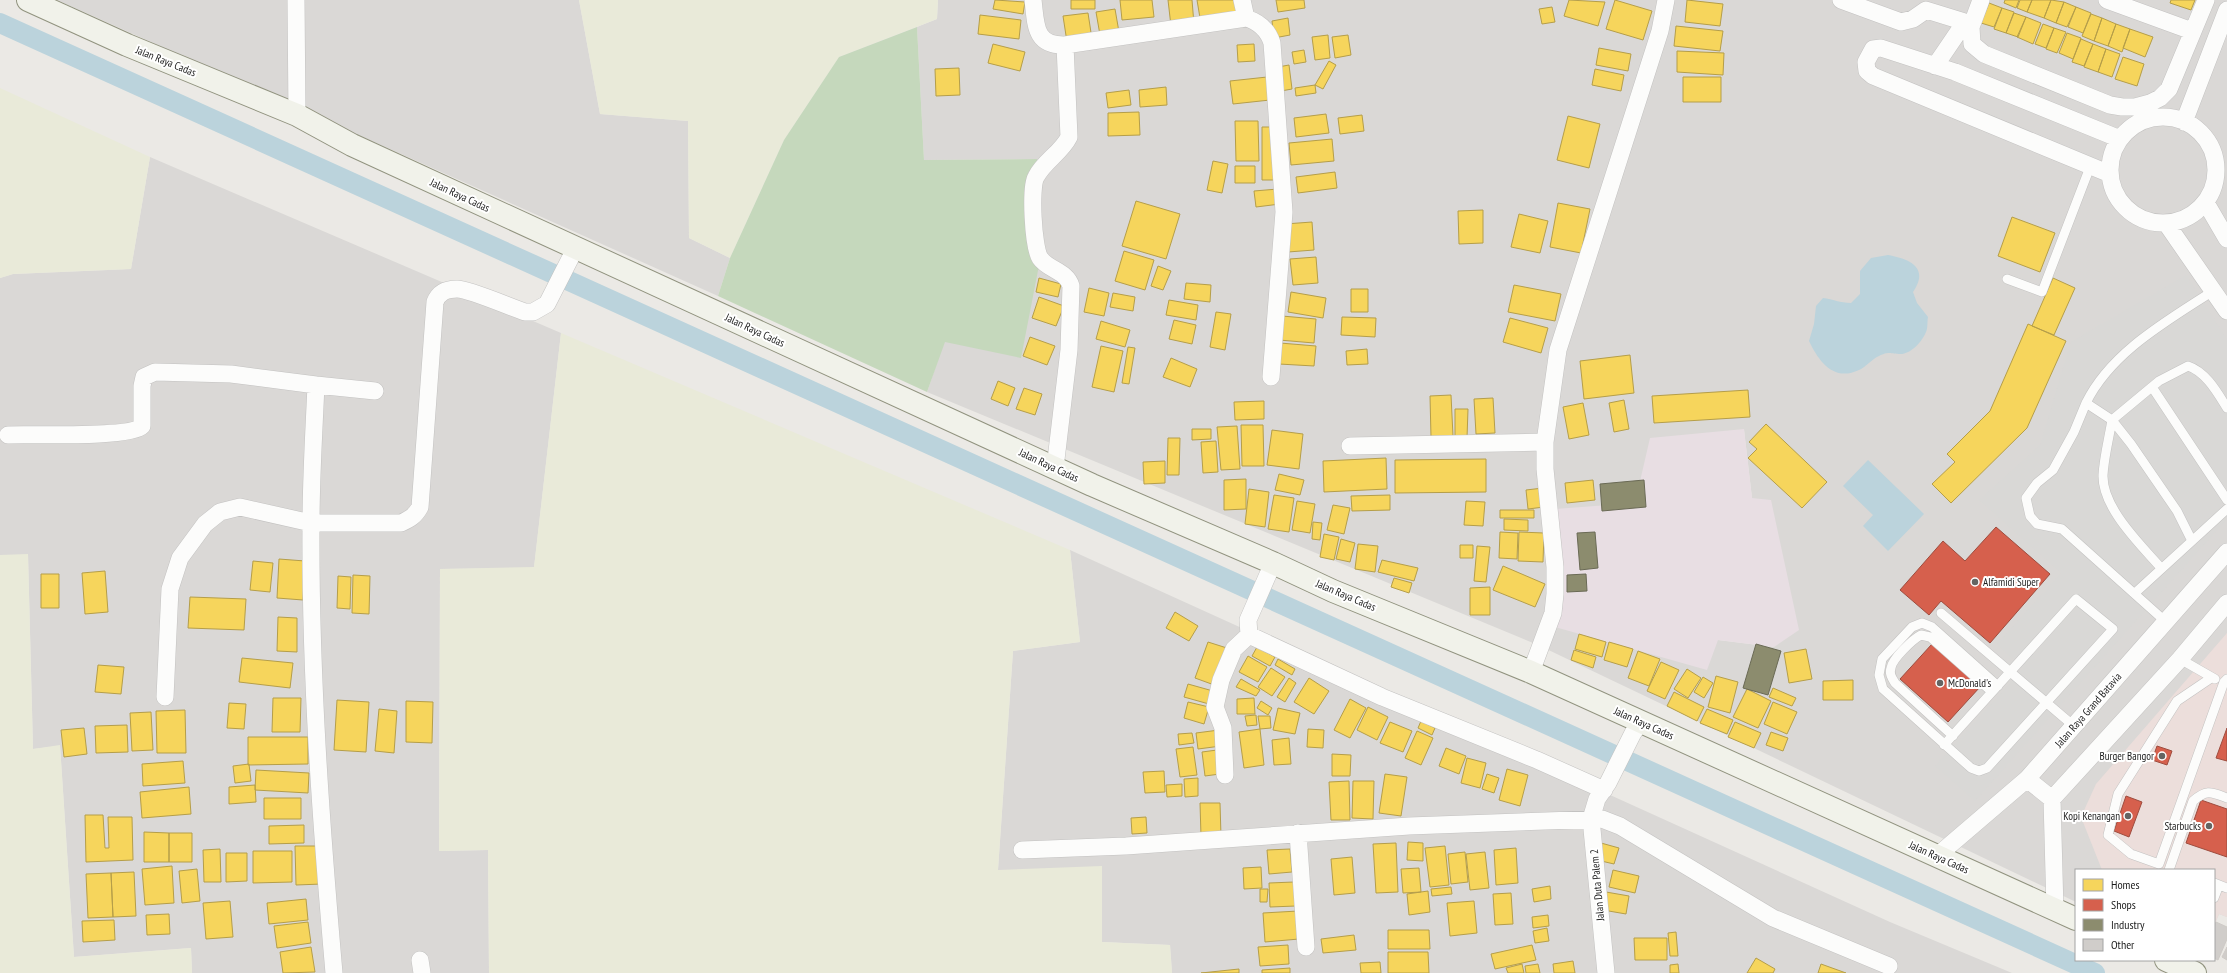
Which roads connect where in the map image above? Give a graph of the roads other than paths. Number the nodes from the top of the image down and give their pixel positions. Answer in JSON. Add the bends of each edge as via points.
{"nodes":[{"id":1,"x":28,"y":0,"type":"edge"},
{"id":2,"x":296,"y":0,"type":"edge"},
{"id":3,"x":1033,"y":0,"type":"edge"},
{"id":4,"x":1242,"y":0,"type":"edge"},
{"id":5,"x":1666,"y":0,"type":"edge"},
{"id":6,"x":1841,"y":0,"type":"edge"},
{"id":7,"x":1981,"y":0,"type":"edge"},
{"id":8,"x":2108,"y":0,"type":"edge"},
{"id":9,"x":2206,"y":0,"type":"edge"},
{"id":10,"x":1927,"y":5,"type":"edge"},
{"id":11,"x":2227,"y":10,"type":"edge"},
{"id":12,"x":1246,"y":18,"type":"junction"},
{"id":13,"x":1968,"y":24,"type":"junction"},
{"id":14,"x":2192,"y":31,"type":"junction"},
{"id":15,"x":1065,"y":45,"type":"junction"},
{"id":16,"x":1935,"y":66,"type":"junction"},
{"id":17,"x":297,"y":115,"type":"junction"},
{"id":18,"x":2184,"y":122,"type":"junction"},
{"id":19,"x":2120,"y":139,"type":"junction"},
{"id":20,"x":2090,"y":167,"type":"junction"},
{"id":21,"x":2110,"y":174,"type":"junction"},
{"id":22,"x":2206,"y":203,"type":"junction"},
{"id":23,"x":2166,"y":223,"type":"junction"},
{"id":24,"x":2227,"y":239,"type":"edge"},
{"id":25,"x":573,"y":254,"type":"junction"},
{"id":26,"x":2007,"y":279,"type":"dead end"},
{"id":27,"x":2213,"y":291,"type":"junction"},
{"id":28,"x":2227,"y":311,"type":"edge"},
{"id":29,"x":1271,"y":377,"type":"dead end"},
{"id":30,"x":316,"y":385,"type":"junction"},
{"id":31,"x":2152,"y":387,"type":"junction"},
{"id":32,"x":375,"y":392,"type":"dead end"},
{"id":33,"x":2086,"y":403,"type":"junction"},
{"id":34,"x":2227,"y":408,"type":"edge"},
{"id":35,"x":2112,"y":420,"type":"junction"},
{"id":36,"x":8,"y":434,"type":"dead end"},
{"id":37,"x":1545,"y":442,"type":"junction"},
{"id":38,"x":1350,"y":446,"type":"dead end"},
{"id":39,"x":1055,"y":468,"type":"junction"},
{"id":40,"x":2227,"y":500,"type":"edge"},
{"id":41,"x":2227,"y":509,"type":"edge"},
{"id":42,"x":311,"y":523,"type":"junction"},
{"id":43,"x":2192,"y":541,"type":"junction"},
{"id":44,"x":2227,"y":552,"type":"edge"},
{"id":45,"x":2161,"y":568,"type":"junction"},
{"id":46,"x":1270,"y":569,"type":"junction"},
{"id":47,"x":2135,"y":593,"type":"junction"},
{"id":48,"x":2227,"y":603,"type":"edge"},
{"id":49,"x":1941,"y":613,"type":"dead end"},
{"id":50,"x":2166,"y":622,"type":"junction"},
{"id":51,"x":1248,"y":628,"type":"junction"},
{"id":52,"x":2180,"y":659,"type":"junction"},
{"id":53,"x":1531,"y":672,"type":"junction"},
{"id":54,"x":2010,"y":672,"type":"junction"},
{"id":55,"x":2211,"y":678,"type":"junction"},
{"id":56,"x":2226,"y":682,"type":"edge"},
{"id":57,"x":1995,"y":689,"type":"junction"},
{"id":58,"x":165,"y":697,"type":"dead end"},
{"id":59,"x":2047,"y":703,"type":"junction"},
{"id":60,"x":2075,"y":727,"type":"junction"},
{"id":61,"x":1637,"y":728,"type":"junction"},
{"id":62,"x":1953,"y":736,"type":"junction"},
{"id":63,"x":1944,"y":745,"type":"junction"},
{"id":64,"x":1225,"y":775,"type":"dead end"},
{"id":65,"x":2027,"y":779,"type":"junction"},
{"id":66,"x":1603,"y":791,"type":"junction"},
{"id":67,"x":2227,"y":798,"type":"edge"},
{"id":68,"x":2052,"y":799,"type":"junction"},
{"id":69,"x":1591,"y":819,"type":"junction"},
{"id":70,"x":1298,"y":833,"type":"junction"},
{"id":71,"x":1022,"y":850,"type":"dead end"},
{"id":72,"x":1937,"y":856,"type":"junction"},
{"id":73,"x":2172,"y":869,"type":"edge"},
{"id":74,"x":2220,"y":886,"type":"edge"},
{"id":75,"x":2215,"y":896,"type":"edge"},
{"id":76,"x":2055,"y":910,"type":"junction"},
{"id":77,"x":2075,"y":920,"type":"edge"},
{"id":78,"x":1306,"y":947,"type":"dead end"},
{"id":79,"x":2170,"y":961,"type":"edge"},
{"id":80,"x":1889,"y":966,"type":"dead end"},
{"id":81,"x":2191,"y":967,"type":"edge"},
{"id":82,"x":334,"y":973,"type":"edge"},
{"id":83,"x":1606,"y":973,"type":"edge"}],
"edges":[{"from":1,"to":17,"type":"street","name":"Jalan Raya Cadas","via":[[127,45]]},
{"from":2,"to":17,"type":"street"},
{"from":3,"to":15,"type":"street","via":[[1040,36],[1048,42]]},
{"from":4,"to":12,"type":"street"},
{"from":5,"to":37,"type":"street","via":[[1660,31],[1558,350]]},
{"from":6,"to":10,"type":"street","via":[[1901,22],[1913,19]]},
{"from":7,"to":13,"type":"street"},
{"from":8,"to":14,"type":"street"},
{"from":9,"to":14,"type":"street"},
{"from":10,"to":13,"type":"street"},
{"from":11,"to":18,"type":"street"},
{"from":12,"to":15,"type":"street"},
{"from":12,"to":29,"type":"street","via":[[1261,26],[1270,36],[1272,43],[1284,212]]},
{"from":13,"to":14,"type":"street","via":[[1972,44],[1984,54],[2110,105],[2122,107],[2150,103],[2169,89]]},
{"from":13,"to":16,"type":"street"},
{"from":15,"to":39,"type":"street","via":[[1069,137],[1038,174],[1033,184],[1037,252],[1047,266],[1067,278],[1070,286],[1069,350]]},
{"from":16,"to":19,"type":"street"},
{"from":16,"to":20,"type":"street","via":[[1881,48],[1873,49],[1866,62],[1867,72],[1873,76]]},
{"from":17,"to":25,"type":"street","name":"Jalan Raya Cadas","via":[[352,145]]},
{"from":18,"to":19,"type":"street","via":[[2170,118],[2142,121]]},
{"from":18,"to":22,"type":"street","via":[[2206,138],[2215,157],[2216,178]]},
{"from":19,"to":21,"type":"street","via":[[2110,162]]},
{"from":20,"to":21,"type":"street"},
{"from":20,"to":26,"type":"lane","via":[[2042,292]]},
{"from":21,"to":23,"type":"street","via":[[2114,191],[2122,205],[2135,216],[2150,222]]},
{"from":22,"to":23,"type":"street","via":[[2195,213],[2181,220]]},
{"from":22,"to":24,"type":"street"},
{"from":23,"to":27,"type":"street"},
{"from":25,"to":39,"type":"street","name":"Jalan Raya Cadas"},
{"from":25,"to":42,"type":"street","via":[[547,304],[533,312],[526,312],[458,288],[443,291],[437,296],[434,302],[420,507],[416,514],[410,520],[401,523]]},
{"from":27,"to":28,"type":"street"},
{"from":27,"to":33,"type":"lane","via":[[2149,333],[2100,380]]},
{"from":30,"to":32,"type":"street"},
{"from":30,"to":36,"type":"street","via":[[258,376],[155,372],[144,377],[142,426],[139,430],[88,434]]},
{"from":30,"to":42,"type":"street"},
{"from":31,"to":34,"type":"lane","via":[[2188,366],[2202,374]]},
{"from":31,"to":35,"type":"lane"},
{"from":31,"to":40,"type":"lane"},
{"from":33,"to":35,"type":"lane"},
{"from":33,"to":47,"type":"lane","via":[[2074,432],[2053,470],[2037,483],[2026,498],[2030,516],[2037,524],[2062,529]]},
{"from":35,"to":43,"type":"lane","via":[[2177,511]]},
{"from":35,"to":45,"type":"lane","via":[[2103,477],[2106,494],[2119,518]]},
{"from":37,"to":38,"type":"street"},
{"from":37,"to":53,"type":"street","via":[[1555,594],[1553,613]]},
{"from":39,"to":46,"type":"street","name":"Jalan Raya Cadas"},
{"from":41,"to":43,"type":"lane"},
{"from":42,"to":58,"type":"street","via":[[240,507],[220,512],[198,532],[180,558],[170,589]]},
{"from":42,"to":82,"type":"street","via":[[314,682],[320,800]]},
{"from":43,"to":45,"type":"lane"},
{"from":44,"to":50,"type":"street","name":"Jalan Raya Grand Batavia"},
{"from":45,"to":47,"type":"lane"},
{"from":46,"to":51,"type":"street"},
{"from":46,"to":53,"type":"street","name":"Jalan Raya Cadas","via":[[1333,591]]},
{"from":47,"to":50,"type":"lane"},
{"from":48,"to":52,"type":"street"},
{"from":49,"to":54,"type":"lane"},
{"from":50,"to":60,"type":"street","name":"Jalan Raya Grand Batavia"},
{"from":51,"to":64,"type":"street","via":[[1234,649],[1216,700],[1215,707],[1222,728]]},
{"from":51,"to":66,"type":"street","via":[[1382,697],[1537,760]]},
{"from":52,"to":55,"type":"lane"},
{"from":52,"to":68,"type":"street"},
{"from":53,"to":61,"type":"street","name":"Jalan Raya Cadas"},
{"from":54,"to":57,"type":"lane"},
{"from":54,"to":59,"type":"lane"},
{"from":54,"to":59,"type":"lane","via":[[2076,599],[2113,629]]},
{"from":55,"to":56,"type":"lane"},
{"from":55,"to":56,"type":"lane","via":[[2177,702],[2118,794],[2108,835],[2131,854],[2159,864]]},
{"from":57,"to":62,"type":"lane"},
{"from":57,"to":62,"type":"lane","via":[[1930,637],[1922,635],[1913,639],[1891,666],[1890,674],[1895,683]]},
{"from":57,"to":63,"type":"lane","via":[[1932,627],[1922,623],[1912,627],[1882,659],[1879,675],[1883,689]]},
{"from":59,"to":60,"type":"lane"},
{"from":59,"to":63,"type":"lane","via":[[1987,768],[1980,771],[1971,768]]},
{"from":60,"to":65,"type":"street","name":"Jalan Raya Grand Batavia"},
{"from":61,"to":66,"type":"street","name":"Jalan Duta Palem 2"},
{"from":61,"to":72,"type":"street","name":"Jalan Raya Cadas"},
{"from":62,"to":63,"type":"lane"},
{"from":65,"to":68,"type":"street"},
{"from":65,"to":72,"type":"street","name":"Jalan Raya Grand Batavia"},
{"from":66,"to":69,"type":"street","name":"Jalan Duta Palem 2"},
{"from":67,"to":73,"type":"lane","via":[[2211,792],[2201,794],[2193,801]]},
{"from":68,"to":76,"type":"street"},
{"from":69,"to":70,"type":"street"},
{"from":69,"to":80,"type":"street","via":[[1602,818],[1620,826],[1773,918]]},
{"from":69,"to":83,"type":"street","name":"Jalan Duta Palem 2"},
{"from":70,"to":71,"type":"street","via":[[1126,846]]},
{"from":70,"to":78,"type":"street"},
{"from":72,"to":76,"type":"street","name":"Jalan Raya Cadas"},
{"from":74,"to":75,"type":"lane"},
{"from":76,"to":77,"type":"street","name":"Jalan Raya Cadas"},
{"from":79,"to":81,"type":"street"}]}
